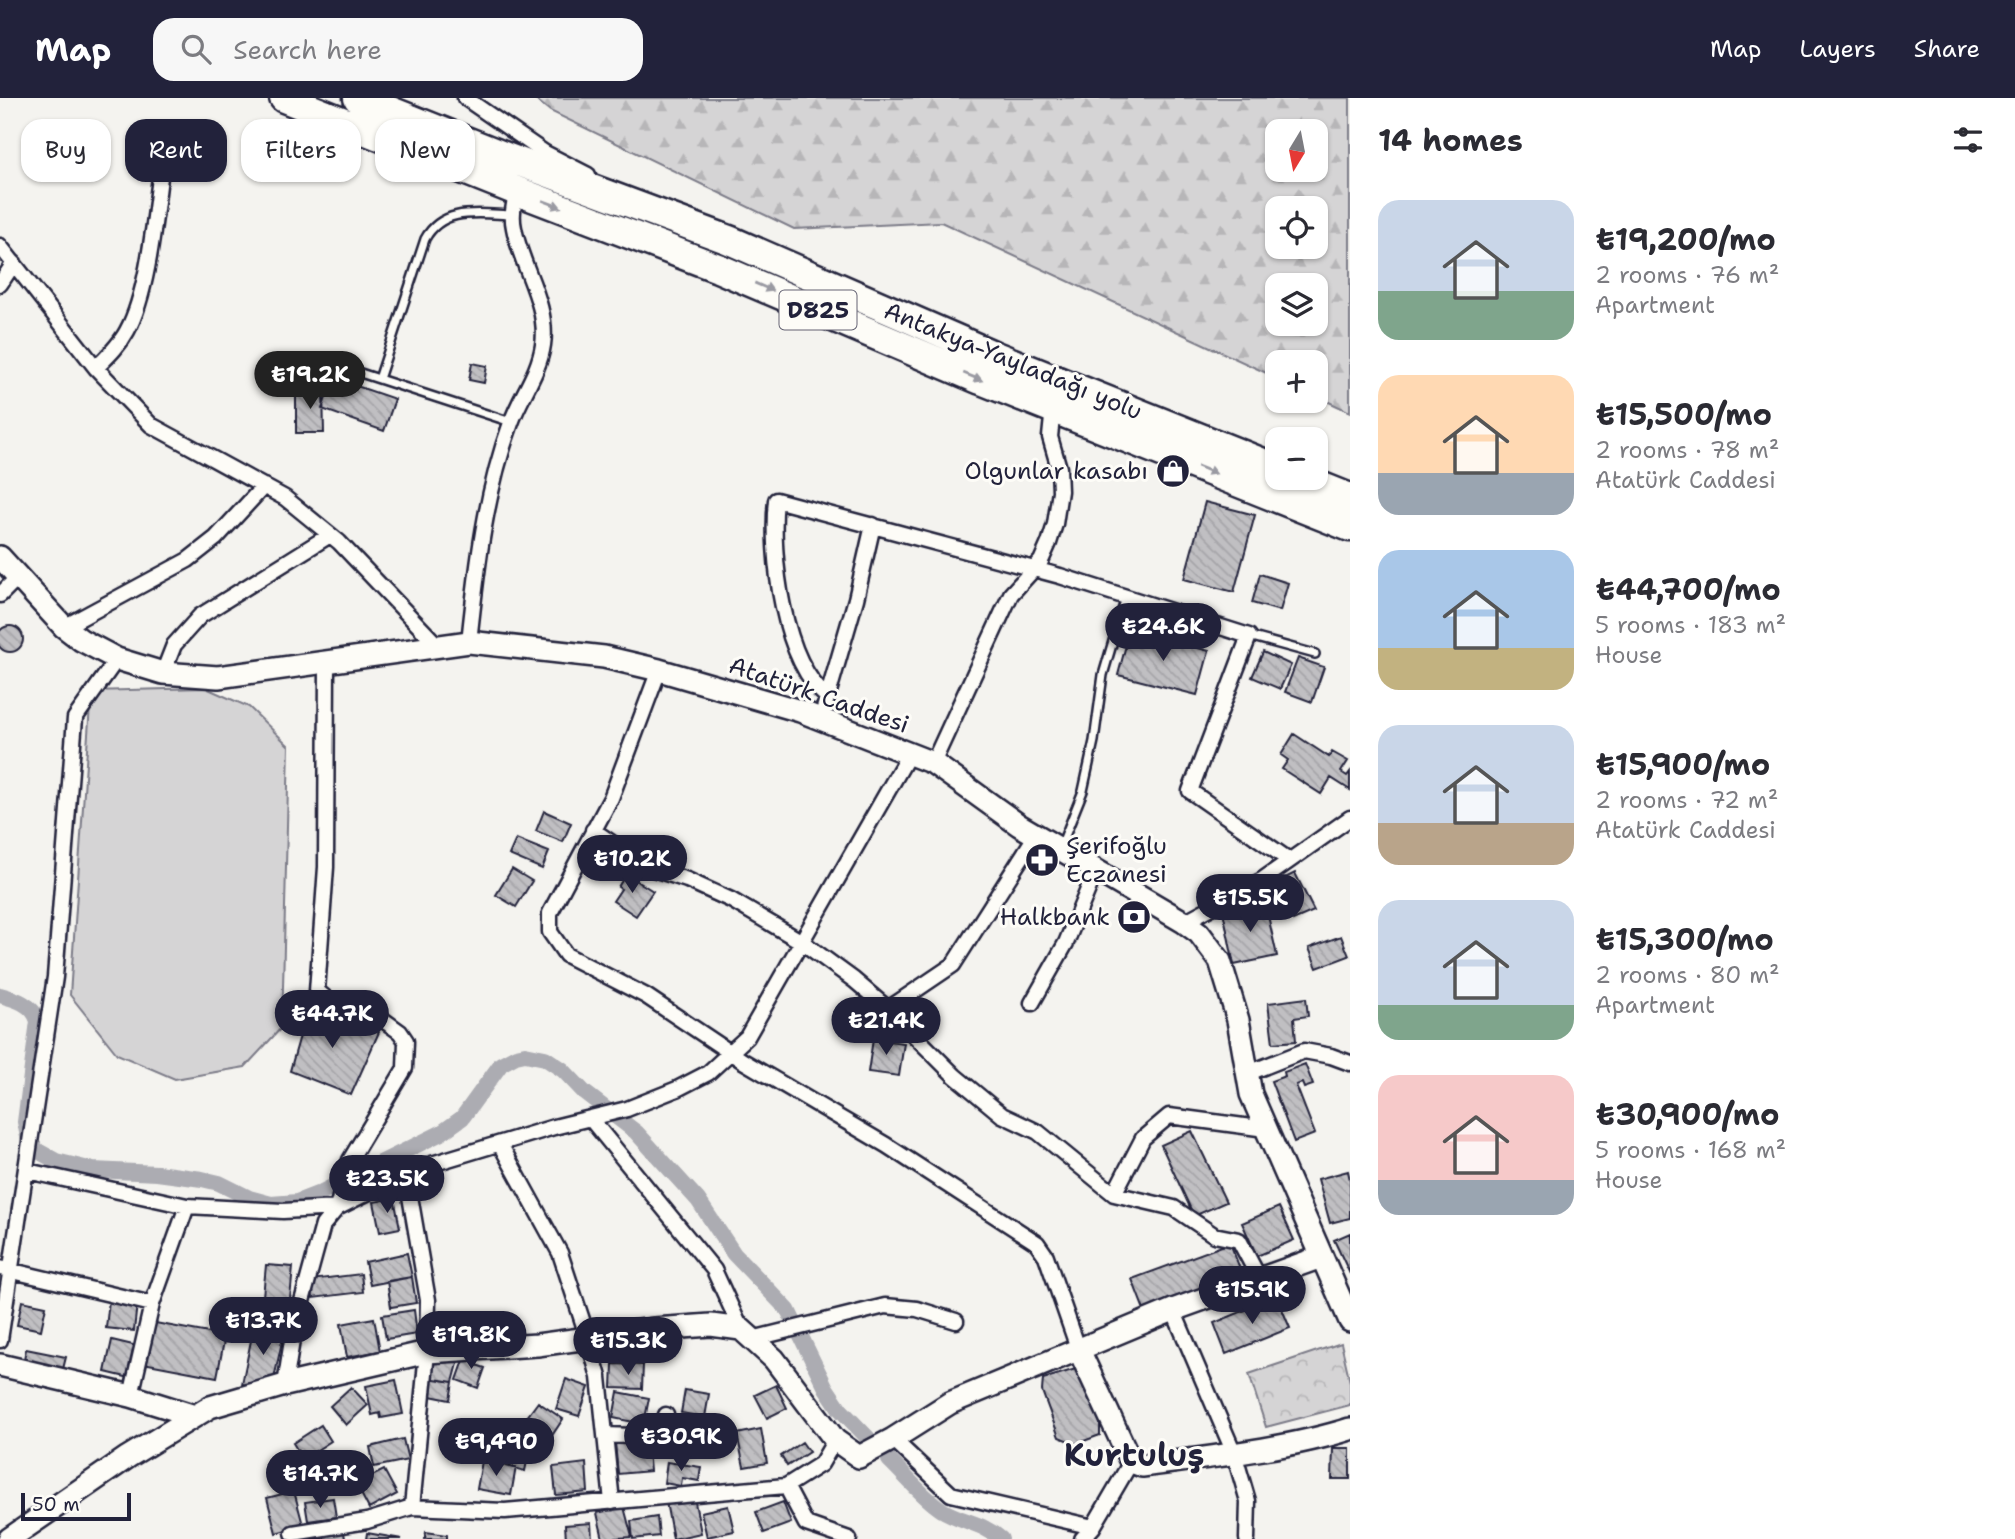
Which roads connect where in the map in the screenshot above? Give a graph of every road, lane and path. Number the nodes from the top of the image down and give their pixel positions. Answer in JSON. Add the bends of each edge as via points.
{"nodes":[{"id":1,"x":284,"y":98,"type":"edge"},
{"id":2,"x":358,"y":98,"type":"edge"},
{"id":3,"x":466,"y":98,"type":"edge"},
{"id":4,"x":159,"y":182,"type":"edge"},
{"id":5,"x":515,"y":203,"type":"junction"},
{"id":6,"x":729,"y":240,"type":"junction"},
{"id":7,"x":0,"y":246,"type":"edge"},
{"id":8,"x":14,"y":263,"type":"junction"},
{"id":9,"x":0,"y":284,"type":"edge"},
{"id":10,"x":342,"y":367,"type":"dead end"},
{"id":11,"x":96,"y":369,"type":"junction"},
{"id":12,"x":379,"y":379,"type":"junction"},
{"id":13,"x":1053,"y":408,"type":"junction"},
{"id":14,"x":511,"y":422,"type":"junction"},
{"id":15,"x":1265,"y":464,"type":"edge"},
{"id":16,"x":264,"y":486,"type":"junction"},
{"id":17,"x":1328,"y":489,"type":"edge"},
{"id":18,"x":1350,"y":498,"type":"edge"},
{"id":19,"x":873,"y":525,"type":"junction"},
{"id":20,"x":1350,"y":527,"type":"edge"},
{"id":21,"x":330,"y":535,"type":"junction"},
{"id":22,"x":0,"y":557,"type":"edge"},
{"id":23,"x":1032,"y":569,"type":"junction"},
{"id":24,"x":18,"y":577,"type":"junction"},
{"id":25,"x":0,"y":595,"type":"edge"},
{"id":26,"x":1126,"y":597,"type":"junction"},
{"id":27,"x":64,"y":628,"type":"junction"},
{"id":28,"x":1249,"y":636,"type":"junction"},
{"id":29,"x":469,"y":642,"type":"junction"},
{"id":30,"x":438,"y":646,"type":"junction"},
{"id":31,"x":1315,"y":654,"type":"dead end"},
{"id":32,"x":117,"y":659,"type":"junction"},
{"id":33,"x":327,"y":662,"type":"junction"},
{"id":34,"x":659,"y":670,"type":"junction"},
{"id":35,"x":163,"y":673,"type":"junction"},
{"id":36,"x":828,"y":697,"type":"junction"},
{"id":37,"x":821,"y":719,"type":"junction"},
{"id":38,"x":909,"y":754,"type":"junction"},
{"id":39,"x":933,"y":763,"type":"junction"},
{"id":40,"x":1350,"y":818,"type":"edge"},
{"id":41,"x":593,"y":830,"type":"junction"},
{"id":42,"x":1036,"y":835,"type":"junction"},
{"id":43,"x":1060,"y":849,"type":"junction"},
{"id":44,"x":1289,"y":860,"type":"junction"},
{"id":45,"x":1096,"y":870,"type":"junction"},
{"id":46,"x":1184,"y":922,"type":"junction"},
{"id":47,"x":802,"y":942,"type":"junction"},
{"id":48,"x":1032,"y":1003,"type":"dead end"},
{"id":49,"x":888,"y":1009,"type":"junction"},
{"id":50,"x":731,"y":1053,"type":"junction"},
{"id":51,"x":1350,"y":1063,"type":"edge"},
{"id":52,"x":1246,"y":1074,"type":"junction"},
{"id":53,"x":595,"y":1117,"type":"junction"},
{"id":54,"x":1266,"y":1129,"type":"junction"},
{"id":55,"x":500,"y":1144,"type":"junction"},
{"id":56,"x":27,"y":1171,"type":"junction"},
{"id":57,"x":406,"y":1173,"type":"junction"},
{"id":58,"x":1114,"y":1194,"type":"junction"},
{"id":59,"x":187,"y":1206,"type":"junction"},
{"id":60,"x":337,"y":1208,"type":"junction"},
{"id":61,"x":1321,"y":1257,"type":"junction"},
{"id":62,"x":5,"y":1269,"type":"edge"},
{"id":63,"x":1259,"y":1278,"type":"junction"},
{"id":64,"x":152,"y":1304,"type":"junction"},
{"id":65,"x":1172,"y":1310,"type":"junction"},
{"id":66,"x":956,"y":1321,"type":"dead end"},
{"id":67,"x":1350,"y":1321,"type":"edge"},
{"id":68,"x":746,"y":1334,"type":"junction"},
{"id":69,"x":587,"y":1338,"type":"junction"},
{"id":70,"x":0,"y":1340,"type":"edge"},
{"id":71,"x":1078,"y":1348,"type":"junction"},
{"id":72,"x":427,"y":1352,"type":"junction"},
{"id":73,"x":0,"y":1365,"type":"edge"},
{"id":74,"x":285,"y":1385,"type":"junction"},
{"id":75,"x":131,"y":1396,"type":"junction"},
{"id":76,"x":666,"y":1415,"type":"dead end"},
{"id":77,"x":195,"y":1416,"type":"junction"},
{"id":78,"x":1350,"y":1429,"type":"edge"},
{"id":79,"x":606,"y":1435,"type":"junction"},
{"id":80,"x":893,"y":1439,"type":"junction"},
{"id":81,"x":835,"y":1440,"type":"junction"},
{"id":82,"x":1234,"y":1453,"type":"junction"},
{"id":83,"x":1131,"y":1462,"type":"junction"},
{"id":84,"x":786,"y":1486,"type":"junction"},
{"id":85,"x":612,"y":1502,"type":"junction"},
{"id":86,"x":412,"y":1507,"type":"junction"},
{"id":87,"x":806,"y":1524,"type":"junction"},
{"id":88,"x":1093,"y":1527,"type":"junction"},
{"id":89,"x":293,"y":1533,"type":"dead end"},
{"id":90,"x":9,"y":1539,"type":"edge"},
{"id":91,"x":803,"y":1539,"type":"edge"},
{"id":92,"x":849,"y":1539,"type":"edge"},
{"id":93,"x":1082,"y":1539,"type":"edge"},
{"id":94,"x":1247,"y":1539,"type":"edge"}],
"edges":[{"from":1,"to":5,"type":"highway","name":"Antakya-Yayladağı yolu","number":"D825"},
{"from":2,"to":6,"type":"highway","name":"Antakya-Yayladağı yolu","number":"D825"},
{"from":3,"to":6,"type":"street","via":[[545,153]]},
{"from":4,"to":11,"type":"street","via":[[137,307],[125,334]]},
{"from":5,"to":12,"type":"lane","via":[[459,214],[433,228],[425,239]]},
{"from":5,"to":13,"type":"highway","name":"Antakya-Yayladağı yolu","number":"D825","one_way":true,"via":[[718,268]]},
{"from":5,"to":14,"type":"street","via":[[514,230],[544,333],[540,360]]},
{"from":6,"to":15,"type":"highway","name":"Antakya-Yayladağı yolu","number":"D825","via":[[993,355]]},
{"from":7,"to":8,"type":"street"},
{"from":8,"to":9,"type":"street"},
{"from":8,"to":11,"type":"street"},
{"from":10,"to":12,"type":"lane"},
{"from":11,"to":16,"type":"street","via":[[151,425]]},
{"from":12,"to":14,"type":"lane"},
{"from":13,"to":20,"type":"highway","name":"Antakya-Yayladağı yolu","number":"D825","one_way":true},
{"from":13,"to":23,"type":"street","via":[[1049,429],[1059,468],[1059,507],[1049,543]]},
{"from":14,"to":29,"type":"street","via":[[482,527]]},
{"from":16,"to":21,"type":"street"},
{"from":16,"to":27,"type":"street","via":[[216,538],[188,560]]},
{"from":17,"to":18,"type":"highway"},
{"from":19,"to":23,"type":"street"},
{"from":19,"to":36,"type":"street"},
{"from":19,"to":36,"type":"street","via":[[776,500],[776,567],[797,657],[814,686]]},
{"from":21,"to":30,"type":"street"},
{"from":21,"to":35,"type":"street","via":[[200,616],[174,645]]},
{"from":22,"to":24,"type":"street","name":"Atatürk Caddesi"},
{"from":23,"to":26,"type":"street"},
{"from":23,"to":39,"type":"street","via":[[1011,594]]},
{"from":24,"to":25,"type":"street"},
{"from":24,"to":27,"type":"street","name":"Atatürk Caddesi"},
{"from":26,"to":28,"type":"street"},
{"from":26,"to":43,"type":"lane","via":[[1103,674],[1083,791]]},
{"from":27,"to":32,"type":"street","name":"Atatürk Caddesi"},
{"from":28,"to":31,"type":"lane"},
{"from":28,"to":44,"type":"street","via":[[1190,791]]},
{"from":29,"to":30,"type":"street","name":"Atatürk Caddesi"},
{"from":29,"to":34,"type":"street","name":"Atatürk Caddesi","via":[[604,657]]},
{"from":30,"to":33,"type":"street","name":"Atatürk Caddesi"},
{"from":32,"to":35,"type":"street","name":"Atatürk Caddesi"},
{"from":32,"to":56,"type":"street","via":[[75,718],[55,977]]},
{"from":33,"to":35,"type":"street","name":"Atatürk Caddesi","via":[[218,677]]},
{"from":33,"to":60,"type":"street","via":[[326,867],[317,991],[328,1000],[382,1019],[406,1041],[405,1068],[350,1160]]},
{"from":34,"to":37,"type":"street","name":"Atatürk Caddesi"},
{"from":34,"to":41,"type":"street","via":[[611,798]]},
{"from":36,"to":37,"type":"street"},
{"from":37,"to":38,"type":"street","name":"Atatürk Caddesi"},
{"from":38,"to":39,"type":"street","name":"Atatürk Caddesi"},
{"from":38,"to":47,"type":"street"},
{"from":39,"to":42,"type":"street","name":"Atatürk Caddesi"},
{"from":40,"to":44,"type":"street"},
{"from":41,"to":47,"type":"street","via":[[647,867],[731,900]]},
{"from":41,"to":50,"type":"street","via":[[550,913],[550,932],[566,955],[646,996]]},
{"from":42,"to":43,"type":"street","name":"Atatürk Caddesi"},
{"from":42,"to":49,"type":"street","via":[[953,965]]},
{"from":43,"to":45,"type":"street","name":"Atatürk Caddesi"},
{"from":44,"to":46,"type":"street"},
{"from":45,"to":46,"type":"street","name":"Atatürk Caddesi"},
{"from":45,"to":48,"type":"street","via":[[1066,943]]},
{"from":46,"to":52,"type":"street","name":"Atatürk Caddesi","via":[[1199,933],[1220,961],[1238,1020]]},
{"from":47,"to":49,"type":"street"},
{"from":47,"to":50,"type":"street","via":[[747,1037]]},
{"from":49,"to":58,"type":"street","via":[[1002,1115],[1038,1132]]},
{"from":50,"to":53,"type":"street","via":[[708,1073],[677,1089]]},
{"from":50,"to":71,"type":"street","via":[[886,1145],[1037,1243],[1046,1255]]},
{"from":51,"to":52,"type":"street","via":[[1304,1051]]},
{"from":52,"to":54,"type":"street","name":"Atatürk Caddesi"},
{"from":53,"to":55,"type":"street"},
{"from":53,"to":68,"type":"street","via":[[714,1270]]},
{"from":54,"to":58,"type":"street","via":[[1169,1116],[1143,1138]]},
{"from":54,"to":61,"type":"street","name":"Atatürk Caddesi"},
{"from":55,"to":57,"type":"street"},
{"from":55,"to":69,"type":"street","via":[[559,1253]]},
{"from":56,"to":59,"type":"street"},
{"from":56,"to":62,"type":"street"},
{"from":57,"to":60,"type":"street"},
{"from":57,"to":72,"type":"street","via":[[428,1300]]},
{"from":58,"to":63,"type":"street","via":[[1174,1208],[1214,1236],[1239,1240]]},
{"from":59,"to":60,"type":"street","via":[[283,1211]]},
{"from":59,"to":64,"type":"street"},
{"from":60,"to":74,"type":"street","via":[[323,1226],[293,1334]]},
{"from":61,"to":63,"type":"street"},
{"from":61,"to":67,"type":"street","name":"Atatürk Caddesi"},
{"from":62,"to":64,"type":"street"},
{"from":62,"to":70,"type":"street"},
{"from":63,"to":65,"type":"street"},
{"from":64,"to":75,"type":"street"},
{"from":65,"to":71,"type":"street"},
{"from":65,"to":82,"type":"street"},
{"from":66,"to":68,"type":"street","via":[[917,1309],[885,1306]]},
{"from":68,"to":69,"type":"street","via":[[711,1325]]},
{"from":68,"to":81,"type":"street","via":[[774,1359]]},
{"from":69,"to":72,"type":"street"},
{"from":69,"to":79,"type":"street","via":[[599,1377]]},
{"from":71,"to":80,"type":"street","via":[[950,1403]]},
{"from":71,"to":83,"type":"street"},
{"from":72,"to":74,"type":"street"},
{"from":72,"to":86,"type":"street"},
{"from":73,"to":75,"type":"street"},
{"from":74,"to":77,"type":"street","via":[[210,1407]]},
{"from":75,"to":77,"type":"street"},
{"from":76,"to":79,"type":"street","via":[[659,1437]]},
{"from":77,"to":90,"type":"street"},
{"from":78,"to":82,"type":"street"},
{"from":79,"to":85,"type":"street"},
{"from":80,"to":81,"type":"street","via":[[859,1457]]},
{"from":80,"to":88,"type":"street","via":[[951,1494]]},
{"from":81,"to":84,"type":"street","via":[[821,1464]]},
{"from":82,"to":83,"type":"street","via":[[1142,1466]]},
{"from":82,"to":94,"type":"street","via":[[1248,1501]]},
{"from":83,"to":88,"type":"street"},
{"from":84,"to":85,"type":"street"},
{"from":84,"to":87,"type":"street"},
{"from":85,"to":86,"type":"street","via":[[505,1511]]},
{"from":86,"to":89,"type":"street","via":[[367,1521]]},
{"from":87,"to":91,"type":"street"},
{"from":87,"to":92,"type":"street"},
{"from":88,"to":93,"type":"street"}]}
